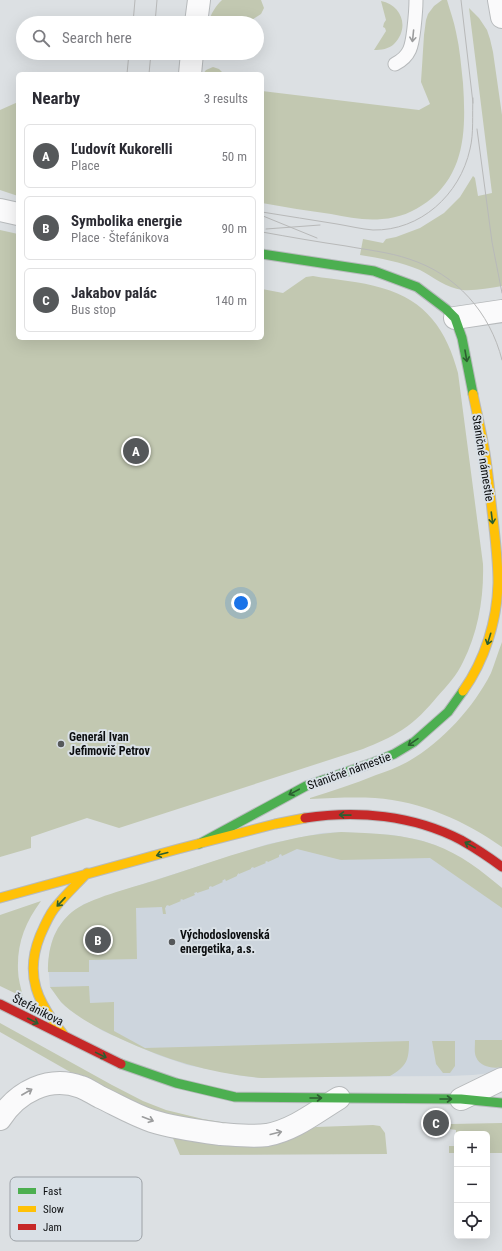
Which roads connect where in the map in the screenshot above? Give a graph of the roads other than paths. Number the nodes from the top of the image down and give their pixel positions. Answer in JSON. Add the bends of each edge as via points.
{"nodes":[{"id":1,"x":416,"y":0,"type":"edge"},
{"id":2,"x":499,"y":0,"type":"edge"},
{"id":3,"x":502,"y":17,"type":"edge"},
{"id":4,"x":395,"y":64,"type":"dead end"},
{"id":5,"x":0,"y":210,"type":"edge"},
{"id":6,"x":16,"y":214,"type":"edge"},
{"id":7,"x":264,"y":254,"type":"edge"},
{"id":8,"x":502,"y":311,"type":"edge"},
{"id":9,"x":455,"y":318,"type":"junction"},
{"id":10,"x":199,"y":844,"type":"junction"},
{"id":11,"x":502,"y":867,"type":"edge"},
{"id":12,"x":87,"y":873,"type":"junction"},
{"id":13,"x":0,"y":898,"type":"edge"},
{"id":14,"x":0,"y":1004,"type":"edge"},
{"id":15,"x":66,"y":1038,"type":"junction"},
{"id":16,"x":502,"y":1079,"type":"edge"},
{"id":17,"x":339,"y":1098,"type":"junction"},
{"id":18,"x":461,"y":1099,"type":"junction"},
{"id":19,"x":502,"y":1103,"type":"edge"},
{"id":20,"x":0,"y":1119,"type":"edge"}],
"edges":[{"from":1,"to":4,"type":"lane","one_way":true,"via":[[412,44],[406,56]]},
{"from":2,"to":3,"type":"street"},
{"from":5,"to":6,"type":"street"},
{"from":7,"to":9,"type":"street","name":"Staničné námestie","via":[[374,271],[417,287],[446,308]]},
{"from":8,"to":9,"type":"street"},
{"from":9,"to":10,"type":"street","name":"Staničné námestie","one_way":true,"via":[[462,338],[485,452],[496,546],[497,601],[483,656],[471,679],[448,712],[414,742],[372,763],[306,786]]},
{"from":11,"to":10,"type":"street","one_way":true,"via":[[471,846],[438,830],[383,817],[311,817]]},
{"from":10,"to":12,"type":"street","one_way":true},
{"from":12,"to":13,"type":"street"},
{"from":12,"to":15,"type":"street","name":"Štefánikova","one_way":true,"via":[[55,908],[38,938],[33,956],[32,973],[35,988],[53,1023]]},
{"from":14,"to":15,"type":"street","name":"Štefánikova","one_way":true},
{"from":15,"to":17,"type":"street","one_way":true,"via":[[118,1063],[211,1093],[235,1097]]},
{"from":16,"to":18,"type":"street"},
{"from":17,"to":18,"type":"street","one_way":true},
{"from":20,"to":17,"type":"street","one_way":true,"via":[[9,1105],[32,1089],[67,1084],[81,1087],[162,1124],[202,1132],[259,1136],[290,1128]]},
{"from":18,"to":19,"type":"street"}]}
